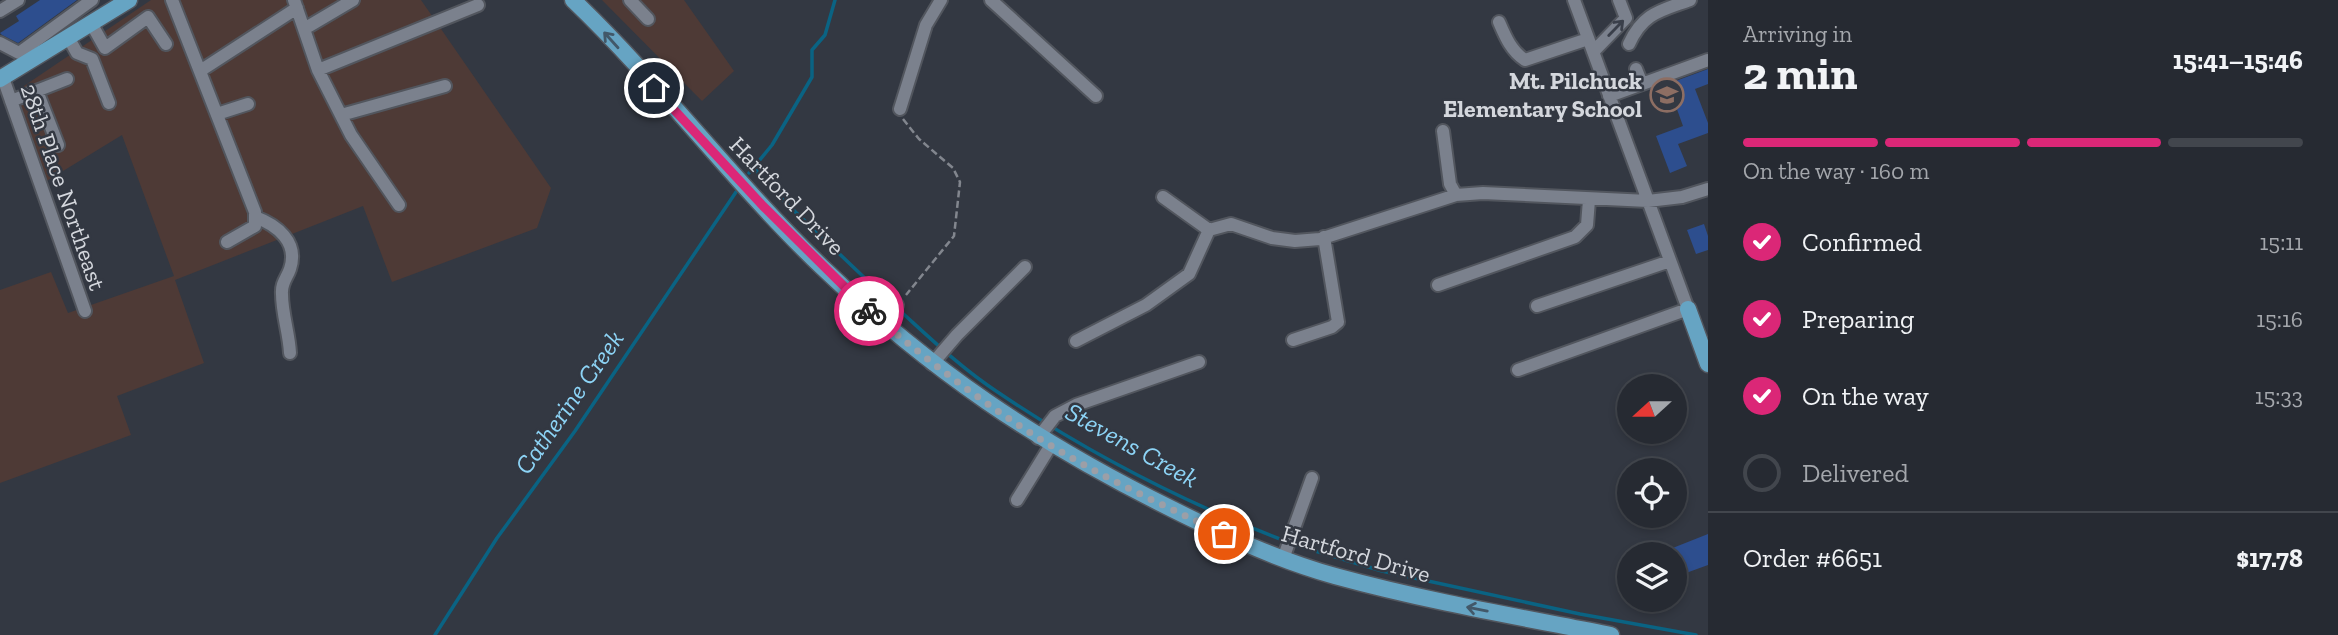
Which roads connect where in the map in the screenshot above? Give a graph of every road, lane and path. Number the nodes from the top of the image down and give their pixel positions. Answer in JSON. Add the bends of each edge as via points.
{"nodes":[{"id":1,"x":18,"y":0,"type":"edge"},
{"id":2,"x":92,"y":0,"type":"edge"},
{"id":3,"x":129,"y":0,"type":"edge"},
{"id":4,"x":173,"y":0,"type":"edge"},
{"id":5,"x":353,"y":0,"type":"edge"},
{"id":6,"x":573,"y":0,"type":"edge"},
{"id":7,"x":630,"y":0,"type":"edge"},
{"id":8,"x":941,"y":0,"type":"edge"},
{"id":9,"x":991,"y":0,"type":"edge"},
{"id":10,"x":1574,"y":0,"type":"edge"},
{"id":11,"x":1619,"y":0,"type":"edge"},
{"id":12,"x":1690,"y":0,"type":"edge"},
{"id":13,"x":295,"y":4,"type":"edge"},
{"id":14,"x":478,"y":5,"type":"dead end"},
{"id":15,"x":0,"y":11,"type":"edge"},
{"id":16,"x":648,"y":19,"type":"dead end"},
{"id":17,"x":1499,"y":22,"type":"dead end"},
{"id":18,"x":91,"y":23,"type":"junction"},
{"id":19,"x":304,"y":29,"type":"junction"},
{"id":20,"x":68,"y":37,"type":"junction"},
{"id":21,"x":1588,"y":39,"type":"junction"},
{"id":22,"x":0,"y":43,"type":"edge"},
{"id":23,"x":166,"y":44,"type":"dead end"},
{"id":24,"x":1629,"y":44,"type":"dead end"},
{"id":25,"x":1593,"y":52,"type":"junction"},
{"id":26,"x":1708,"y":60,"type":"edge"},
{"id":27,"x":1636,"y":69,"type":"dead end"},
{"id":28,"x":318,"y":70,"type":"junction"},
{"id":29,"x":200,"y":71,"type":"junction"},
{"id":30,"x":1,"y":78,"type":"edge"},
{"id":31,"x":67,"y":79,"type":"dead end"},
{"id":32,"x":1642,"y":84,"type":"junction"},
{"id":33,"x":445,"y":86,"type":"dead end"},
{"id":34,"x":37,"y":91,"type":"junction"},
{"id":35,"x":1096,"y":96,"type":"dead end"},
{"id":36,"x":1609,"y":96,"type":"junction"},
{"id":37,"x":11,"y":101,"type":"junction"},
{"id":38,"x":109,"y":103,"type":"dead end"},
{"id":39,"x":248,"y":104,"type":"dead end"},
{"id":40,"x":900,"y":109,"type":"joint"},
{"id":41,"x":217,"y":114,"type":"junction"},
{"id":42,"x":341,"y":115,"type":"junction"},
{"id":43,"x":1443,"y":131,"type":"dead end"},
{"id":44,"x":58,"y":145,"type":"dead end"},
{"id":45,"x":1708,"y":189,"type":"edge"},
{"id":46,"x":1456,"y":195,"type":"junction"},
{"id":47,"x":1163,"y":197,"type":"dead end"},
{"id":48,"x":1589,"y":200,"type":"junction"},
{"id":49,"x":1648,"y":201,"type":"junction"},
{"id":50,"x":399,"y":205,"type":"dead end"},
{"id":51,"x":255,"y":217,"type":"junction"},
{"id":52,"x":1209,"y":230,"type":"junction"},
{"id":53,"x":1324,"y":237,"type":"junction"},
{"id":54,"x":227,"y":242,"type":"dead end"},
{"id":55,"x":1670,"y":261,"type":"junction"},
{"id":56,"x":1025,"y":267,"type":"dead end"},
{"id":57,"x":1438,"y":285,"type":"dead end"},
{"id":58,"x":1537,"y":306,"type":"dead end"},
{"id":59,"x":1688,"y":309,"type":"junction"},
{"id":60,"x":85,"y":311,"type":"dead end"},
{"id":61,"x":890,"y":314,"type":"junction"},
{"id":62,"x":1293,"y":340,"type":"dead end"},
{"id":63,"x":1076,"y":341,"type":"dead end"},
{"id":64,"x":290,"y":353,"type":"dead end"},
{"id":65,"x":936,"y":360,"type":"junction"},
{"id":66,"x":1199,"y":362,"type":"dead end"},
{"id":67,"x":1708,"y":364,"type":"edge"},
{"id":68,"x":1518,"y":370,"type":"dead end"},
{"id":69,"x":1046,"y":433,"type":"junction"},
{"id":70,"x":1312,"y":478,"type":"dead end"},
{"id":71,"x":1017,"y":500,"type":"dead end"},
{"id":72,"x":1286,"y":548,"type":"junction"},
{"id":73,"x":1546,"y":629,"type":"edge"},
{"id":74,"x":1611,"y":635,"type":"edge"}],
"edges":[{"from":1,"to":15,"type":"street"},
{"from":2,"to":22,"type":"street","via":[[19,53]]},
{"from":3,"to":18,"type":"main road"},
{"from":4,"to":29,"type":"street"},
{"from":5,"to":19,"type":"street"},
{"from":61,"to":6,"type":"main road","name":"Hartford Drive","one_way":true,"via":[[819,264]]},
{"from":7,"to":16,"type":"street"},
{"from":8,"to":40,"type":"street","via":[[926,25]]},
{"from":9,"to":35,"type":"street"},
{"from":10,"to":21,"type":"street"},
{"from":25,"to":11,"type":"street","one_way":true,"via":[[1626,18]]},
{"from":12,"to":24,"type":"street","via":[[1651,14]]},
{"from":13,"to":19,"type":"street"},
{"from":13,"to":29,"type":"street"},
{"from":14,"to":28,"type":"street"},
{"from":17,"to":21,"type":"street","via":[[1525,60]]},
{"from":18,"to":20,"type":"main road"},
{"from":18,"to":23,"type":"street","via":[[105,48],[148,17]]},
{"from":19,"to":28,"type":"street"},
{"from":20,"to":30,"type":"main road"},
{"from":20,"to":38,"type":"street","via":[[78,53],[92,59]]},
{"from":21,"to":25,"type":"street"},
{"from":25,"to":36,"type":"street"},
{"from":26,"to":32,"type":"street"},
{"from":27,"to":32,"type":"street"},
{"from":28,"to":42,"type":"street"},
{"from":29,"to":41,"type":"street"},
{"from":30,"to":37,"type":"street","name":"28th Place Northeast"},
{"from":31,"to":34,"type":"street"},
{"from":32,"to":36,"type":"street"},
{"from":33,"to":42,"type":"street"},
{"from":34,"to":37,"type":"street"},
{"from":34,"to":44,"type":"street"},
{"from":36,"to":49,"type":"street"},
{"from":37,"to":60,"type":"street","name":"28th Place Northeast"},
{"from":39,"to":41,"type":"street"},
{"from":40,"to":61,"type":"path","via":[[906,124],[953,168],[960,182],[951,242]]},
{"from":41,"to":51,"type":"street"},
{"from":42,"to":50,"type":"street"},
{"from":43,"to":46,"type":"street","via":[[1450,184]]},
{"from":45,"to":49,"type":"street"},
{"from":46,"to":48,"type":"street"},
{"from":46,"to":53,"type":"street"},
{"from":47,"to":52,"type":"street"},
{"from":48,"to":49,"type":"street"},
{"from":48,"to":57,"type":"street","via":[[1587,225],[1575,237]]},
{"from":49,"to":55,"type":"street"},
{"from":51,"to":54,"type":"street","via":[[255,226]]},
{"from":51,"to":64,"type":"street","via":[[284,234],[291,251],[282,295]]},
{"from":52,"to":53,"type":"street","via":[[1231,224],[1272,238]]},
{"from":52,"to":63,"type":"street","via":[[1189,274],[1146,305]]},
{"from":53,"to":62,"type":"street","via":[[1338,322]]},
{"from":55,"to":58,"type":"street"},
{"from":55,"to":59,"type":"street"},
{"from":56,"to":65,"type":"street"},
{"from":59,"to":67,"type":"main road"},
{"from":59,"to":68,"type":"street"},
{"from":61,"to":65,"type":"main road","name":"Hartford Drive"},
{"from":65,"to":69,"type":"main road","name":"Hartford Drive"},
{"from":66,"to":69,"type":"street","via":[[1076,405]]},
{"from":69,"to":71,"type":"street"},
{"from":69,"to":72,"type":"main road","name":"Hartford Drive","via":[[1136,492],[1224,534]]},
{"from":70,"to":72,"type":"street"},
{"from":73,"to":72,"type":"main road","name":"Hartford Drive","one_way":true,"via":[[1333,575]]},
{"from":73,"to":74,"type":"main road","name":"Hartford Drive"}]}
